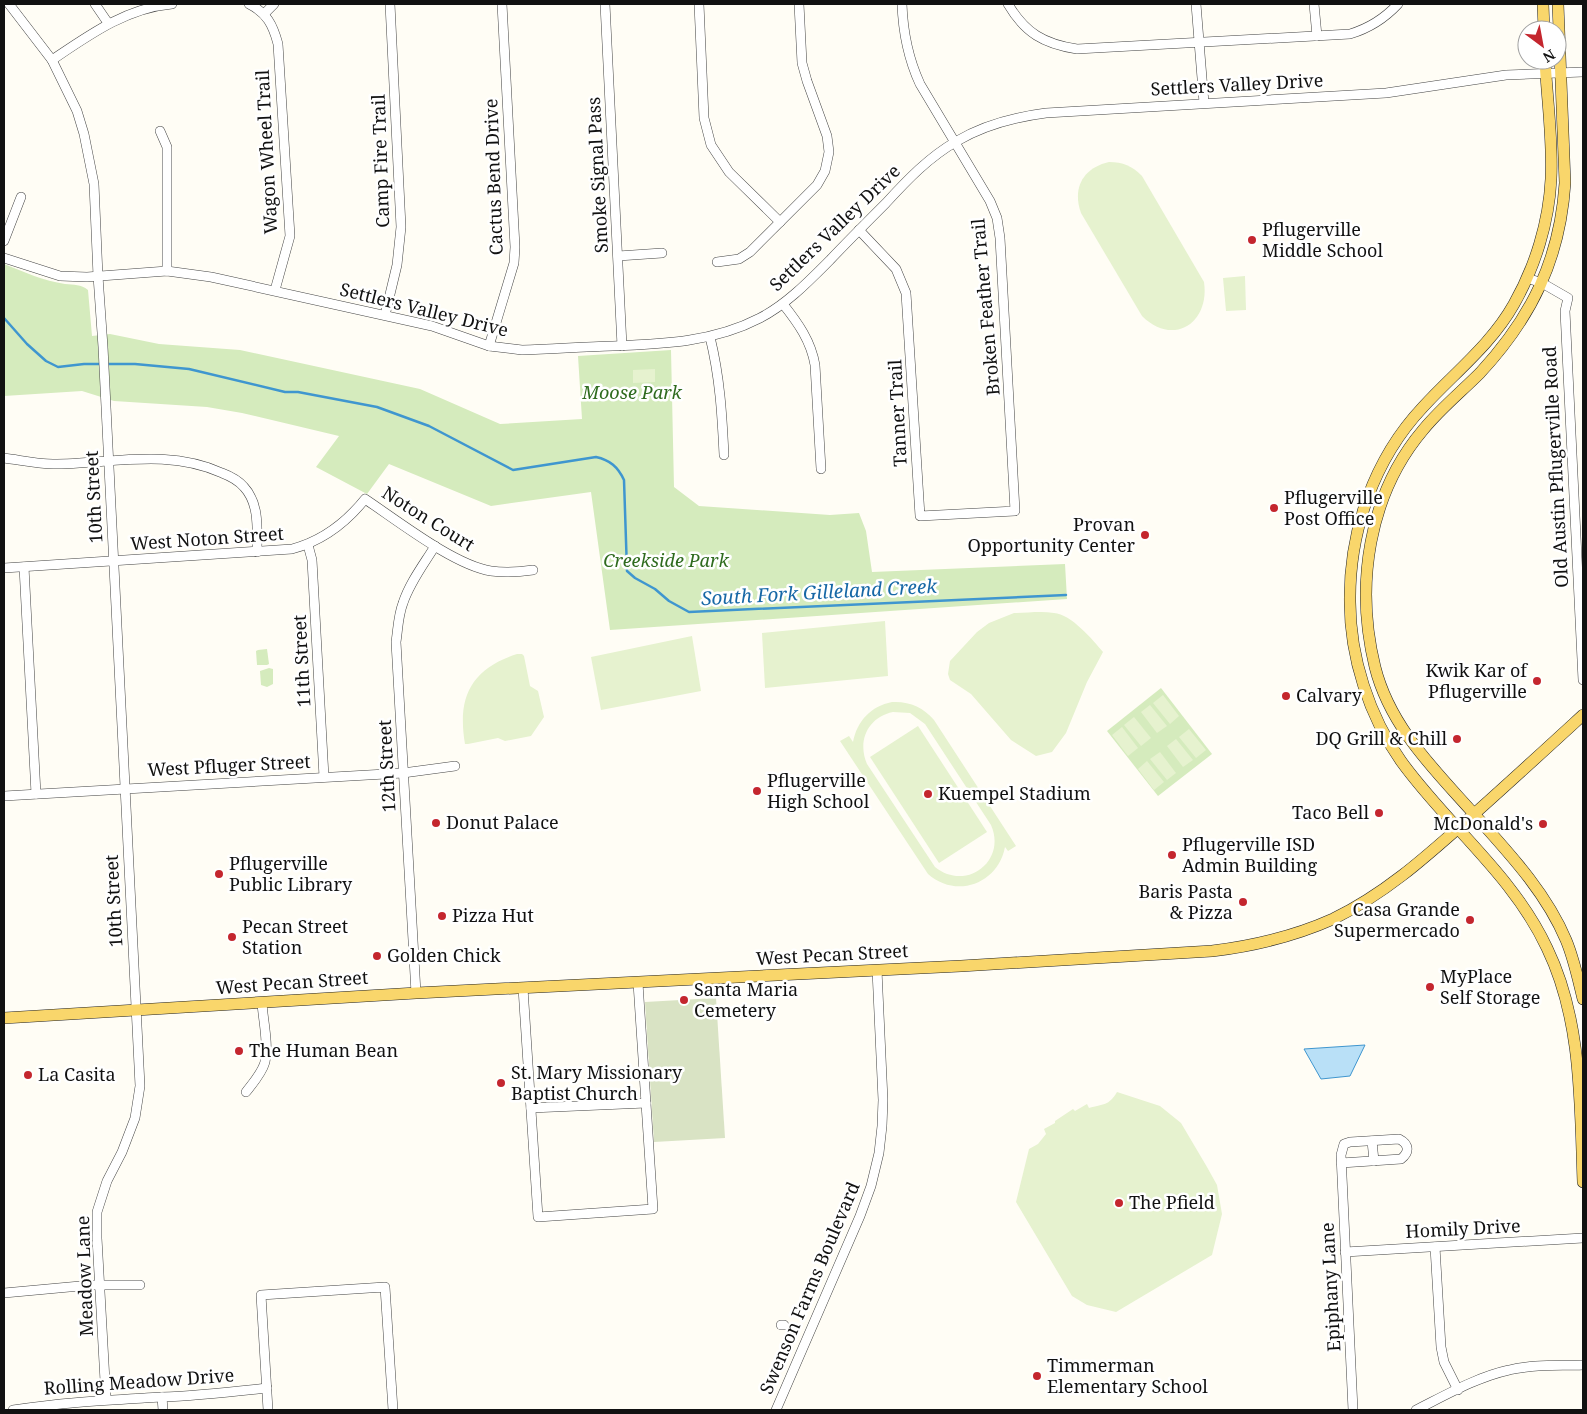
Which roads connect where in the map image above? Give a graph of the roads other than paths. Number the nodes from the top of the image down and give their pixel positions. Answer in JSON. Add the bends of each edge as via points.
{"nodes":[{"id":1,"x":9,"y":4,"type":"edge"},
{"id":2,"x":95,"y":4,"type":"edge"},
{"id":3,"x":172,"y":4,"type":"edge"},
{"id":4,"x":249,"y":4,"type":"edge"},
{"id":5,"x":274,"y":4,"type":"edge"},
{"id":6,"x":390,"y":4,"type":"edge"},
{"id":7,"x":502,"y":4,"type":"edge"},
{"id":8,"x":605,"y":4,"type":"edge"},
{"id":9,"x":699,"y":4,"type":"edge"},
{"id":10,"x":800,"y":4,"type":"edge"},
{"id":11,"x":902,"y":4,"type":"edge"},
{"id":12,"x":1008,"y":4,"type":"edge"},
{"id":13,"x":1196,"y":4,"type":"edge"},
{"id":14,"x":1314,"y":4,"type":"edge"},
{"id":15,"x":1398,"y":4,"type":"edge"},
{"id":16,"x":1543,"y":4,"type":"edge"},
{"id":17,"x":1558,"y":4,"type":"edge"},
{"id":18,"x":264,"y":14,"type":"junction"},
{"id":19,"x":1544,"y":20,"type":"edge"},
{"id":20,"x":108,"y":24,"type":"junction"},
{"id":21,"x":1317,"y":36,"type":"junction"},
{"id":22,"x":1198,"y":42,"type":"junction"},
{"id":23,"x":52,"y":60,"type":"junction"},
{"id":24,"x":1544,"y":70,"type":"edge"},
{"id":25,"x":1583,"y":72,"type":"edge"},
{"id":26,"x":1544,"y":73,"type":"junction"},
{"id":27,"x":1562,"y":73,"type":"junction"},
{"id":28,"x":1204,"y":103,"type":"junction"},
{"id":29,"x":160,"y":131,"type":"dead end"},
{"id":30,"x":956,"y":142,"type":"junction"},
{"id":31,"x":21,"y":197,"type":"dead end"},
{"id":32,"x":780,"y":222,"type":"junction"},
{"id":33,"x":860,"y":230,"type":"junction"},
{"id":34,"x":4,"y":241,"type":"edge"},
{"id":35,"x":662,"y":253,"type":"dead end"},
{"id":36,"x":618,"y":256,"type":"junction"},
{"id":37,"x":4,"y":258,"type":"edge"},
{"id":38,"x":716,"y":262,"type":"dead end"},
{"id":39,"x":167,"y":271,"type":"junction"},
{"id":40,"x":98,"y":276,"type":"junction"},
{"id":41,"x":1527,"y":278,"type":"junction"},
{"id":42,"x":1542,"y":283,"type":"junction"},
{"id":43,"x":275,"y":290,"type":"junction"},
{"id":44,"x":783,"y":304,"type":"junction"},
{"id":45,"x":385,"y":315,"type":"junction"},
{"id":46,"x":710,"y":337,"type":"junction"},
{"id":47,"x":489,"y":346,"type":"junction"},
{"id":48,"x":622,"y":346,"type":"junction"},
{"id":49,"x":1443,"y":386,"type":"junction"},
{"id":50,"x":1454,"y":398,"type":"junction"},
{"id":51,"x":1396,"y":440,"type":"junction"},
{"id":52,"x":1410,"y":449,"type":"junction"},
{"id":53,"x":724,"y":456,"type":"dead end"},
{"id":54,"x":4,"y":458,"type":"edge"},
{"id":55,"x":109,"y":461,"type":"junction"},
{"id":56,"x":821,"y":469,"type":"dead end"},
{"id":57,"x":365,"y":499,"type":"joint"},
{"id":58,"x":1015,"y":511,"type":"joint"},
{"id":59,"x":308,"y":545,"type":"junction"},
{"id":60,"x":435,"y":546,"type":"junction"},
{"id":61,"x":1354,"y":547,"type":"junction"},
{"id":62,"x":1369,"y":550,"type":"junction"},
{"id":63,"x":257,"y":552,"type":"junction"},
{"id":64,"x":114,"y":561,"type":"junction"},
{"id":65,"x":24,"y":567,"type":"junction"},
{"id":66,"x":4,"y":568,"type":"edge"},
{"id":67,"x":533,"y":570,"type":"dead end"},
{"id":68,"x":1583,"y":680,"type":"edge"},
{"id":69,"x":1390,"y":708,"type":"junction"},
{"id":70,"x":1583,"y":715,"type":"edge"},
{"id":71,"x":1376,"y":716,"type":"junction"},
{"id":72,"x":455,"y":766,"type":"dead end"},
{"id":73,"x":403,"y":772,"type":"junction"},
{"id":74,"x":324,"y":777,"type":"junction"},
{"id":75,"x":125,"y":789,"type":"junction"},
{"id":76,"x":36,"y":794,"type":"junction"},
{"id":77,"x":4,"y":796,"type":"edge"},
{"id":78,"x":1474,"y":814,"type":"junction"},
{"id":79,"x":1459,"y":828,"type":"junction"},
{"id":80,"x":878,"y":970,"type":"junction"},
{"id":81,"x":1577,"y":972,"type":"junction"},
{"id":82,"x":1559,"y":977,"type":"junction"},
{"id":83,"x":638,"y":983,"type":"junction"},
{"id":84,"x":523,"y":988,"type":"junction"},
{"id":85,"x":416,"y":993,"type":"junction"},
{"id":86,"x":1583,"y":999,"type":"edge"},
{"id":87,"x":262,"y":1003,"type":"junction"},
{"id":88,"x":136,"y":1010,"type":"junction"},
{"id":89,"x":4,"y":1018,"type":"edge"},
{"id":90,"x":246,"y":1092,"type":"dead end"},
{"id":91,"x":646,"y":1103,"type":"junction"},
{"id":92,"x":531,"y":1108,"type":"junction"},
{"id":93,"x":1582,"y":1126,"type":"edge"},
{"id":94,"x":1372,"y":1141,"type":"junction"},
{"id":95,"x":1374,"y":1161,"type":"junction"},
{"id":96,"x":1341,"y":1163,"type":"junction"},
{"id":97,"x":1583,"y":1182,"type":"edge"},
{"id":98,"x":1583,"y":1238,"type":"edge"},
{"id":99,"x":1434,"y":1247,"type":"junction"},
{"id":100,"x":1345,"y":1252,"type":"junction"},
{"id":101,"x":99,"y":1285,"type":"junction"},
{"id":102,"x":140,"y":1285,"type":"dead end"},
{"id":103,"x":4,"y":1293,"type":"edge"},
{"id":104,"x":1583,"y":1365,"type":"edge"},
{"id":105,"x":267,"y":1388,"type":"junction"},
{"id":106,"x":1458,"y":1390,"type":"junction"},
{"id":107,"x":162,"y":1397,"type":"junction"},
{"id":108,"x":106,"y":1399,"type":"junction"},
{"id":109,"x":58,"y":1407,"type":"edge"},
{"id":110,"x":13,"y":1410,"type":"edge"},
{"id":111,"x":163,"y":1410,"type":"edge"},
{"id":112,"x":268,"y":1410,"type":"edge"},
{"id":113,"x":392,"y":1410,"type":"edge"},
{"id":114,"x":776,"y":1410,"type":"edge"},
{"id":115,"x":1353,"y":1410,"type":"edge"},
{"id":116,"x":1416,"y":1410,"type":"edge"}],
"edges":[{"from":1,"to":23,"type":"street","name":"10th Street"},
{"from":2,"to":20,"type":"street"},
{"from":3,"to":20,"type":"street","via":[[144,9]]},
{"from":4,"to":18,"type":"street"},
{"from":5,"to":18,"type":"street"},
{"from":6,"to":45,"type":"street","name":"Camp Fire Trail","via":[[401,227]]},
{"from":7,"to":47,"type":"street","name":"Cactus Bend Drive","via":[[515,247],[514,263]]},
{"from":8,"to":36,"type":"street","name":"Smoke Signal Pass"},
{"from":9,"to":32,"type":"street","via":[[704,118],[711,145],[729,172]]},
{"from":10,"to":32,"type":"street","via":[[802,62],[827,136],[828,152],[825,171],[817,185]]},
{"from":11,"to":30,"type":"street","name":"Broken Feather Trail","via":[[903,31],[912,66]]},
{"from":12,"to":22,"type":"street","via":[[1030,32],[1058,46],[1077,49]]},
{"from":13,"to":22,"type":"street"},
{"from":14,"to":21,"type":"street"},
{"from":15,"to":21,"type":"street","via":[[1382,20],[1365,30]]},
{"from":16,"to":19,"type":"main road"},
{"from":17,"to":27,"type":"main road"},
{"from":18,"to":43,"type":"street","name":"Wagon Wheel Trail","via":[[274,28],[278,44],[290,236]]},
{"from":20,"to":23,"type":"street"},
{"from":21,"to":22,"type":"street"},
{"from":22,"to":28,"type":"street"},
{"from":23,"to":40,"type":"street","name":"10th Street","via":[[77,111],[90,158]]},
{"from":24,"to":26,"type":"main road"},
{"from":25,"to":27,"type":"street"},
{"from":26,"to":27,"type":"street","name":"Settlers Valley Drive"},
{"from":26,"to":28,"type":"street","name":"Settlers Valley Drive","via":[[1386,93]]},
{"from":26,"to":41,"type":"main road","via":[[1551,181],[1544,226]]},
{"from":27,"to":42,"type":"main road","via":[[1564,206]]},
{"from":28,"to":30,"type":"street","name":"Settlers Valley Drive","via":[[1024,116],[985,127]]},
{"from":29,"to":39,"type":"street","via":[[167,147]]},
{"from":30,"to":33,"type":"street","name":"Settlers Valley Drive","via":[[913,175]]},
{"from":30,"to":58,"type":"street","name":"Broken Feather Trail","via":[[990,201],[999,228]]},
{"from":31,"to":34,"type":"street"},
{"from":32,"to":38,"type":"street","via":[[739,259]]},
{"from":33,"to":44,"type":"street","name":"Settlers Valley Drive"},
{"from":33,"to":58,"type":"street","name":"Tanner Trail","via":[[896,269],[906,293],[920,516]]},
{"from":35,"to":36,"type":"street"},
{"from":36,"to":48,"type":"street","name":"Smoke Signal Pass"},
{"from":37,"to":40,"type":"street","name":"Settlers Valley Drive","via":[[60,276]]},
{"from":39,"to":40,"type":"street","name":"Settlers Valley Drive"},
{"from":39,"to":43,"type":"street","name":"Settlers Valley Drive"},
{"from":40,"to":55,"type":"street","name":"10th Street"},
{"from":41,"to":42,"type":"street","name":"Old Austin Pflugerville Road"},
{"from":41,"to":49,"type":"main road","via":[[1496,332]]},
{"from":42,"to":50,"type":"main road","via":[[1497,353]]},
{"from":42,"to":68,"type":"street","name":"Old Austin Pflugerville Road","via":[[1568,298],[1566,321]]},
{"from":43,"to":45,"type":"street","name":"Settlers Valley Drive"},
{"from":44,"to":46,"type":"street","name":"Settlers Valley Drive","via":[[741,327]]},
{"from":44,"to":56,"type":"street","via":[[805,334],[813,354]]},
{"from":45,"to":47,"type":"street","name":"Settlers Valley Drive","via":[[432,326]]},
{"from":46,"to":48,"type":"street","name":"Settlers Valley Drive"},
{"from":46,"to":53,"type":"street","via":[[720,390]]},
{"from":47,"to":48,"type":"street","name":"Settlers Valley Drive","via":[[522,350]]},
{"from":49,"to":50,"type":"main road"},
{"from":49,"to":51,"type":"main road"},
{"from":50,"to":52,"type":"main road","via":[[1422,430]]},
{"from":51,"to":52,"type":"main road"},
{"from":51,"to":61,"type":"main road","via":[[1369,494]]},
{"from":52,"to":62,"type":"main road","via":[[1382,503]]},
{"from":54,"to":55,"type":"street","via":[[51,464]]},
{"from":55,"to":63,"type":"street","via":[[164,458],[207,466],[235,478],[254,505]]},
{"from":55,"to":64,"type":"street","name":"10th Street"},
{"from":57,"to":59,"type":"street","name":"West Noton Street","via":[[340,526]]},
{"from":57,"to":60,"type":"street","name":"Noton Court"},
{"from":59,"to":63,"type":"street","name":"West Noton Street"},
{"from":59,"to":74,"type":"street","name":"11th Street","via":[[312,560]]},
{"from":60,"to":67,"type":"street","name":"Noton Court","via":[[465,563],[490,571]]},
{"from":60,"to":73,"type":"street","name":"12th Street","via":[[410,586],[398,622],[396,642]]},
{"from":61,"to":62,"type":"main road"},
{"from":61,"to":71,"type":"main road","via":[[1350,579],[1351,626],[1362,679]]},
{"from":62,"to":69,"type":"main road","via":[[1365,582],[1367,622],[1376,669]]},
{"from":63,"to":64,"type":"street","name":"West Noton Street"},
{"from":64,"to":65,"type":"street","name":"West Noton Street"},
{"from":64,"to":75,"type":"street","name":"10th Street"},
{"from":65,"to":66,"type":"street","name":"West Noton Street"},
{"from":65,"to":76,"type":"street"},
{"from":69,"to":71,"type":"main road"},
{"from":69,"to":78,"type":"main road","via":[[1414,747]]},
{"from":70,"to":78,"type":"main road","name":"West Pecan Street"},
{"from":71,"to":79,"type":"main road","via":[[1402,763]]},
{"from":72,"to":73,"type":"street","name":"West Pfluger Street"},
{"from":73,"to":74,"type":"street","name":"West Pfluger Street"},
{"from":73,"to":85,"type":"street","name":"12th Street"},
{"from":74,"to":75,"type":"street","name":"West Pfluger Street"},
{"from":75,"to":76,"type":"street","name":"West Pfluger Street"},
{"from":75,"to":88,"type":"street","name":"10th Street"},
{"from":76,"to":77,"type":"street","name":"West Pfluger Street"},
{"from":78,"to":79,"type":"main road","name":"West Pecan Street"},
{"from":78,"to":81,"type":"main road","via":[[1513,858],[1545,902],[1566,939]]},
{"from":79,"to":80,"type":"main road","name":"West Pecan Street","via":[[1400,878],[1361,904],[1314,926],[1264,942],[1212,951]]},
{"from":79,"to":82,"type":"main road","via":[[1518,898],[1547,948]]},
{"from":80,"to":83,"type":"main road","name":"West Pecan Street"},
{"from":80,"to":114,"type":"street","name":"Swenson Farms Boulevard","via":[[884,1100],[879,1153],[860,1216]]},
{"from":81,"to":82,"type":"main road"},
{"from":81,"to":86,"type":"main road"},
{"from":82,"to":93,"type":"main road","via":[[1576,1043]]},
{"from":83,"to":84,"type":"main road","name":"West Pecan Street"},
{"from":83,"to":91,"type":"street"},
{"from":84,"to":85,"type":"main road","name":"West Pecan Street"},
{"from":84,"to":92,"type":"street"},
{"from":85,"to":87,"type":"main road","name":"West Pecan Street"},
{"from":87,"to":88,"type":"main road","name":"West Pecan Street"},
{"from":87,"to":90,"type":"street","via":[[265,1062]]},
{"from":88,"to":89,"type":"main road","name":"West Pecan Street"},
{"from":88,"to":101,"type":"street","name":"Meadow Lane","via":[[140,1086],[135,1118],[97,1212]]},
{"from":91,"to":92,"type":"street"},
{"from":91,"to":92,"type":"street","via":[[652,1209],[538,1216]]},
{"from":93,"to":97,"type":"main road"},
{"from":94,"to":95,"type":"street"},
{"from":94,"to":95,"type":"street","via":[[1399,1139],[1408,1151],[1401,1159]]},
{"from":94,"to":96,"type":"street","via":[[1344,1144]]},
{"from":95,"to":96,"type":"street"},
{"from":96,"to":100,"type":"street","name":"Epiphany Lane"},
{"from":98,"to":99,"type":"street","name":"Homily Drive"},
{"from":99,"to":100,"type":"street","name":"Homily Drive"},
{"from":99,"to":106,"type":"street","via":[[1441,1346],[1444,1362]]},
{"from":100,"to":115,"type":"street","name":"Epiphany Lane"},
{"from":101,"to":102,"type":"street"},
{"from":101,"to":103,"type":"street"},
{"from":101,"to":108,"type":"street","name":"Meadow Lane"},
{"from":104,"to":106,"type":"street","via":[[1511,1369]]},
{"from":105,"to":107,"type":"street","name":"Rolling Meadow Drive"},
{"from":105,"to":112,"type":"street"},
{"from":105,"to":113,"type":"street","via":[[261,1295],[386,1287]]},
{"from":106,"to":116,"type":"street"},
{"from":107,"to":108,"type":"street","name":"Rolling Meadow Drive"},
{"from":107,"to":111,"type":"street"},
{"from":108,"to":109,"type":"street","name":"Rolling Meadow Drive"},
{"from":109,"to":110,"type":"street","name":"Rolling Meadow Drive"}]}
